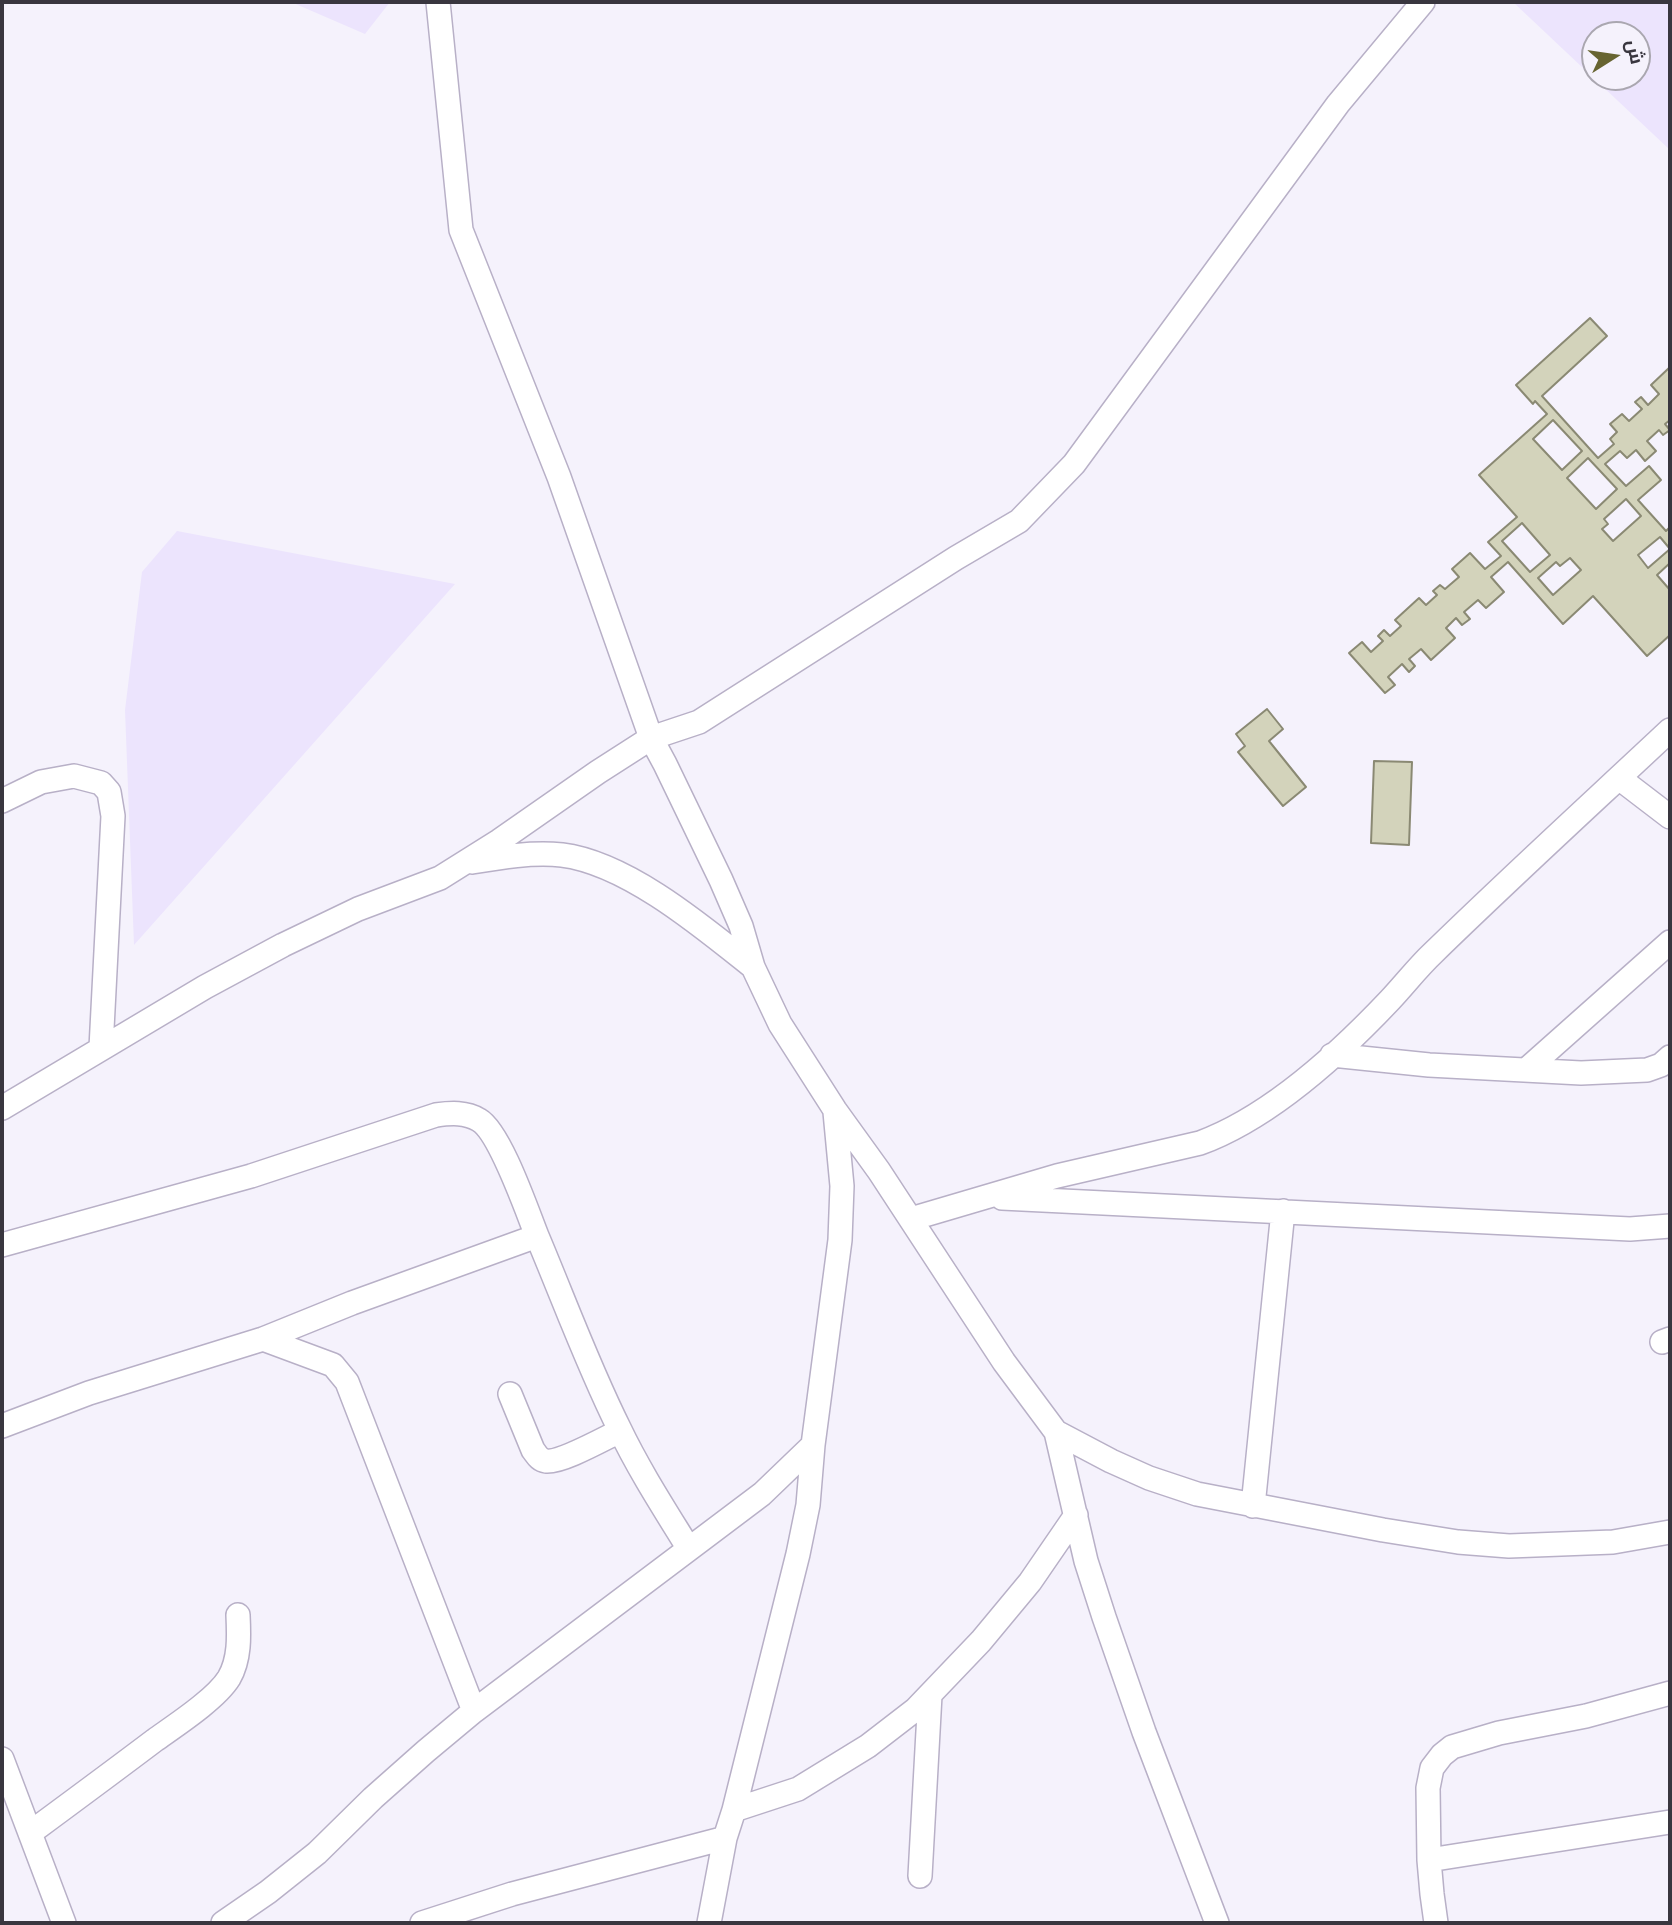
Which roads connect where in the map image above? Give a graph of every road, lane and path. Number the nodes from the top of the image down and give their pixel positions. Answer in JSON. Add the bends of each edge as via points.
{"nodes":[{"id":1,"x":438,"y":2,"type":"edge"},
{"id":2,"x":1423,"y":2,"type":"edge"},
{"id":3,"x":1670,"y":730,"type":"edge"},
{"id":4,"x":651,"y":738,"type":"junction"},
{"id":5,"x":1619,"y":778,"type":"junction"},
{"id":6,"x":2,"y":801,"type":"edge"},
{"id":7,"x":1670,"y":817,"type":"edge"},
{"id":8,"x":465,"y":863,"type":"junction"},
{"id":9,"x":1670,"y":943,"type":"edge"},
{"id":10,"x":753,"y":967,"type":"junction"},
{"id":11,"x":101,"y":1048,"type":"junction"},
{"id":12,"x":1332,"y":1055,"type":"junction"},
{"id":13,"x":1670,"y":1057,"type":"edge"},
{"id":14,"x":1526,"y":1070,"type":"junction"},
{"id":15,"x":2,"y":1108,"type":"edge"},
{"id":16,"x":835,"y":1110,"type":"junction"},
{"id":17,"x":986,"y":1197,"type":"junction"},
{"id":18,"x":1283,"y":1211,"type":"junction"},
{"id":19,"x":911,"y":1219,"type":"junction"},
{"id":20,"x":1670,"y":1226,"type":"edge"},
{"id":21,"x":537,"y":1236,"type":"junction"},
{"id":22,"x":2,"y":1245,"type":"edge"},
{"id":23,"x":263,"y":1339,"type":"junction"},
{"id":24,"x":510,"y":1394,"type":"dead end"},
{"id":25,"x":2,"y":1426,"type":"edge"},
{"id":26,"x":620,"y":1431,"type":"junction"},
{"id":27,"x":1056,"y":1432,"type":"junction"},
{"id":28,"x":813,"y":1445,"type":"junction"},
{"id":29,"x":1253,"y":1506,"type":"junction"},
{"id":30,"x":1076,"y":1515,"type":"junction"},
{"id":31,"x":1670,"y":1532,"type":"edge"},
{"id":32,"x":689,"y":1549,"type":"junction"},
{"id":33,"x":238,"y":1615,"type":"dead end"},
{"id":34,"x":1670,"y":1693,"type":"edge"},
{"id":35,"x":930,"y":1695,"type":"junction"},
{"id":36,"x":474,"y":1712,"type":"junction"},
{"id":37,"x":2,"y":1759,"type":"edge"},
{"id":38,"x":734,"y":1810,"type":"junction"},
{"id":39,"x":1670,"y":1822,"type":"edge"},
{"id":40,"x":30,"y":1833,"type":"junction"},
{"id":41,"x":725,"y":1839,"type":"junction"},
{"id":42,"x":1430,"y":1860,"type":"junction"},
{"id":43,"x":920,"y":1876,"type":"dead end"},
{"id":44,"x":64,"y":1923,"type":"edge"},
{"id":45,"x":223,"y":1923,"type":"edge"},
{"id":46,"x":422,"y":1923,"type":"edge"},
{"id":47,"x":709,"y":1923,"type":"edge"},
{"id":48,"x":1217,"y":1923,"type":"edge"},
{"id":49,"x":1436,"y":1923,"type":"edge"}],
"edges":[{"from":1,"to":4,"type":"street","via":[[461,230],[559,477]]},
{"from":2,"to":4,"type":"street","via":[[1338,104],[1074,464],[1019,521],[699,722]]},
{"from":3,"to":5,"type":"street"},
{"from":4,"to":8,"type":"street"},
{"from":4,"to":10,"type":"street","via":[[721,880]]},
{"from":5,"to":7,"type":"street"},
{"from":5,"to":12,"type":"street"},
{"from":6,"to":11,"type":"street","via":[[41,782],[74,775],[101,783],[109,792],[113,816]]},
{"from":8,"to":10,"type":"street","via":[[562,855],[603,865],[697,922]]},
{"from":8,"to":11,"type":"street","via":[[283,945]]},
{"from":9,"to":14,"type":"street"},
{"from":10,"to":16,"type":"street","via":[[780,1024]]},
{"from":11,"to":15,"type":"street"},
{"from":12,"to":14,"type":"street"},
{"from":12,"to":17,"type":"street","via":[[1253,1118],[1223,1134]]},
{"from":13,"to":14,"type":"street","via":[[1661,1065],[1631,1072]]},
{"from":16,"to":19,"type":"street"},
{"from":16,"to":28,"type":"street","via":[[841,1240]]},
{"from":17,"to":18,"type":"street"},
{"from":17,"to":19,"type":"street"},
{"from":18,"to":20,"type":"street","via":[[1630,1229]]},
{"from":18,"to":29,"type":"street"},
{"from":19,"to":27,"type":"street","via":[[1004,1362]]},
{"from":21,"to":22,"type":"street","via":[[489,1128],[480,1120],[452,1113],[251,1176]]},
{"from":21,"to":23,"type":"street"},
{"from":21,"to":26,"type":"street"},
{"from":23,"to":25,"type":"street","via":[[89,1393]]},
{"from":23,"to":36,"type":"street","via":[[333,1365],[347,1382]]},
{"from":24,"to":26,"type":"street","via":[[533,1450],[543,1460],[566,1457]]},
{"from":26,"to":32,"type":"street"},
{"from":27,"to":29,"type":"street","via":[[1149,1478]]},
{"from":27,"to":30,"type":"street"},
{"from":28,"to":32,"type":"street","via":[[762,1494]]},
{"from":28,"to":38,"type":"street","via":[[798,1554]]},
{"from":29,"to":31,"type":"street","via":[[1446,1540],[1509,1546],[1613,1542]]},
{"from":30,"to":35,"type":"street","via":[[1030,1583]]},
{"from":30,"to":48,"type":"street","via":[[1104,1617]]},
{"from":32,"to":36,"type":"street"},
{"from":33,"to":40,"type":"street","via":[[236,1662],[215,1694]]},
{"from":34,"to":42,"type":"street","via":[[1452,1747],[1432,1768],[1428,1788]]},
{"from":35,"to":38,"type":"street","via":[[868,1746],[798,1789]]},
{"from":35,"to":43,"type":"street"},
{"from":36,"to":45,"type":"street","via":[[317,1853]]},
{"from":37,"to":40,"type":"street"},
{"from":38,"to":41,"type":"street"},
{"from":39,"to":42,"type":"street"},
{"from":40,"to":44,"type":"street"},
{"from":41,"to":46,"type":"street","via":[[512,1894]]},
{"from":41,"to":47,"type":"street"},
{"from":42,"to":49,"type":"street"}]}
